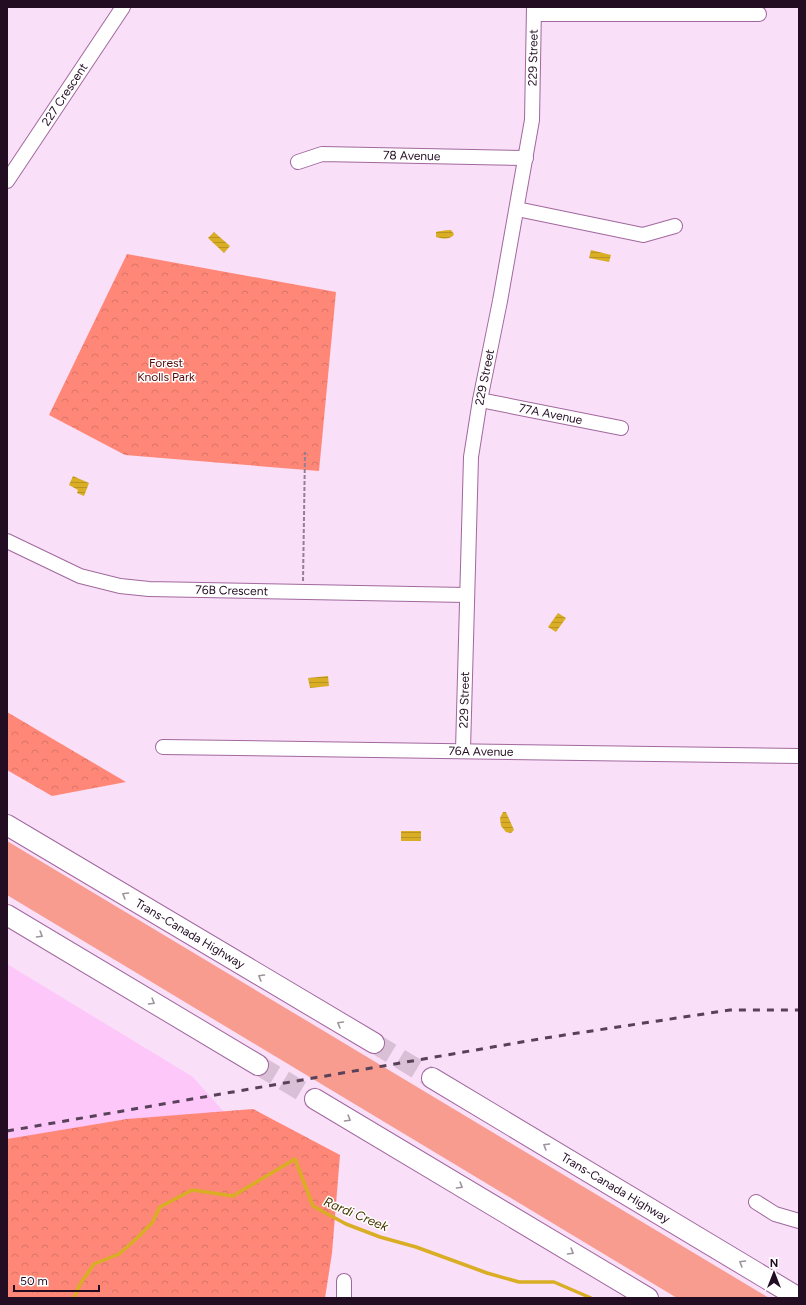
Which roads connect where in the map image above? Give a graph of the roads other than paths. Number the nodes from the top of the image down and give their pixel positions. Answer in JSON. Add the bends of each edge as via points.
{"nodes":[{"id":1,"x":123,"y":7,"type":"edge"},
{"id":2,"x":534,"y":11,"type":"edge"},
{"id":3,"x":759,"y":14,"type":"dead end"},
{"id":4,"x":526,"y":158,"type":"junction"},
{"id":5,"x":298,"y":162,"type":"dead end"},
{"id":6,"x":7,"y":181,"type":"edge"},
{"id":7,"x":517,"y":209,"type":"junction"},
{"id":8,"x":675,"y":226,"type":"dead end"},
{"id":9,"x":480,"y":400,"type":"junction"},
{"id":10,"x":621,"y":428,"type":"dead end"},
{"id":11,"x":7,"y":541,"type":"edge"},
{"id":12,"x":466,"y":595,"type":"junction"},
{"id":13,"x":163,"y":747,"type":"dead end"},
{"id":14,"x":463,"y":750,"type":"junction"},
{"id":15,"x":799,"y":756,"type":"edge"},
{"id":16,"x":7,"y":825,"type":"edge"},
{"id":17,"x":7,"y":915,"type":"edge"},
{"id":18,"x":374,"y":1043,"type":"tunnel mouth"},
{"id":19,"x":258,"y":1065,"type":"tunnel mouth"},
{"id":20,"x":432,"y":1078,"type":"tunnel mouth"},
{"id":21,"x":315,"y":1099,"type":"tunnel mouth"},
{"id":22,"x":756,"y":1202,"type":"dead end"},
{"id":23,"x":799,"y":1221,"type":"edge"},
{"id":24,"x":344,"y":1281,"type":"dead end"},
{"id":25,"x":793,"y":1293,"type":"edge"},
{"id":26,"x":344,"y":1298,"type":"edge"},
{"id":27,"x":648,"y":1298,"type":"edge"}],
"edges":[{"from":1,"to":6,"type":"street","name":"227 Crescent"},
{"from":2,"to":3,"type":"street"},
{"from":2,"to":4,"type":"street","name":"229 Street","via":[[532,120]]},
{"from":4,"to":5,"type":"street","name":"78 Avenue","via":[[322,154]]},
{"from":4,"to":7,"type":"street","name":"229 Street"},
{"from":7,"to":8,"type":"street","via":[[642,235]]},
{"from":7,"to":9,"type":"street","name":"229 Street"},
{"from":9,"to":10,"type":"street","name":"77A Avenue"},
{"from":9,"to":12,"type":"street","name":"229 Street","via":[[471,457]]},
{"from":11,"to":12,"type":"street","name":"76B Crescent","via":[[80,576],[120,586],[149,589]]},
{"from":12,"to":14,"type":"street","name":"229 Street"},
{"from":13,"to":14,"type":"street","name":"76A Avenue"},
{"from":14,"to":15,"type":"street","name":"76A Avenue"},
{"from":18,"to":16,"type":"highway","name":"Trans-Canada Highway","one_way":true},
{"from":17,"to":19,"type":"highway","one_way":true},
{"from":25,"to":20,"type":"highway","name":"Trans-Canada Highway","one_way":true},
{"from":21,"to":27,"type":"highway","one_way":true},
{"from":22,"to":23,"type":"street","via":[[775,1214]]},
{"from":24,"to":26,"type":"street"}]}
